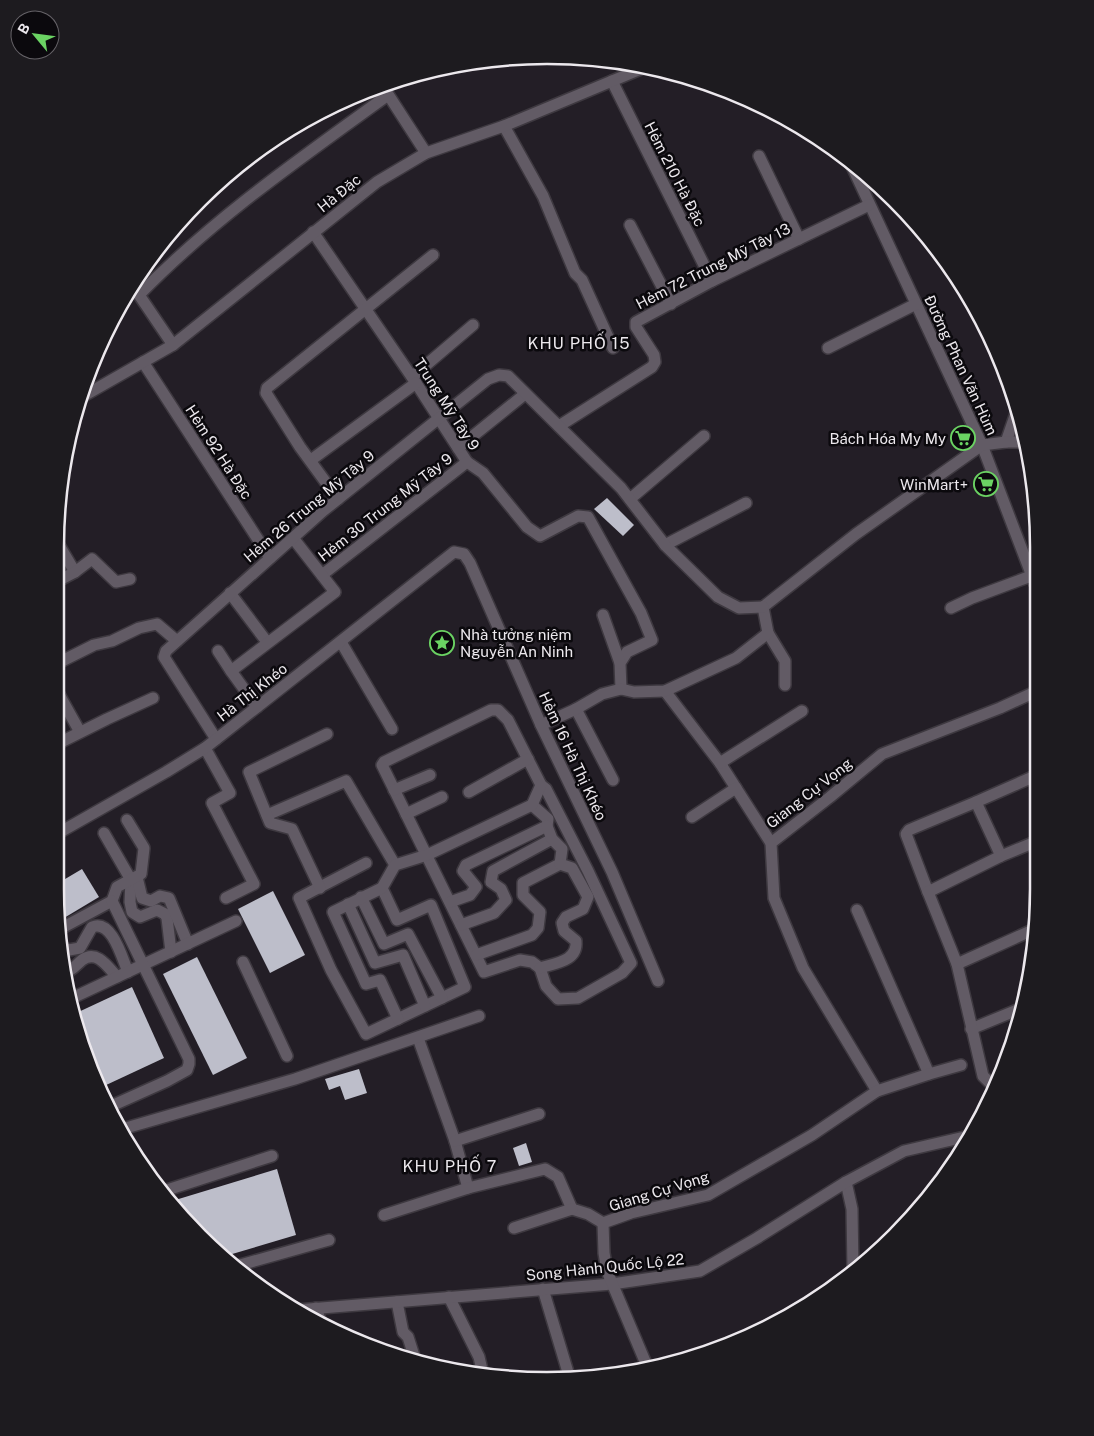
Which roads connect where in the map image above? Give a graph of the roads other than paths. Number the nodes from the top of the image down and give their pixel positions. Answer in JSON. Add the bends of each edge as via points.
{"nodes":[{"id":1,"x":634,"y":72,"type":"edge"},
{"id":2,"x":612,"y":81,"type":"junction"},
{"id":3,"x":386,"y":91,"type":"edge"},
{"id":4,"x":380,"y":94,"type":"edge"},
{"id":5,"x":504,"y":126,"type":"junction"},
{"id":6,"x":426,"y":153,"type":"junction"},
{"id":7,"x":759,"y":156,"type":"dead end"},
{"id":8,"x":856,"y":176,"type":"edge"},
{"id":9,"x":869,"y":205,"type":"junction"},
{"id":10,"x":630,"y":225,"type":"dead end"},
{"id":11,"x":313,"y":232,"type":"junction"},
{"id":12,"x":799,"y":239,"type":"junction"},
{"id":13,"x":434,"y":255,"type":"dead end"},
{"id":14,"x":712,"y":281,"type":"junction"},
{"id":15,"x":140,"y":287,"type":"edge"},
{"id":16,"x":137,"y":291,"type":"edge"},
{"id":17,"x":671,"y":304,"type":"junction"},
{"id":18,"x":916,"y":304,"type":"junction"},
{"id":19,"x":366,"y":310,"type":"junction"},
{"id":20,"x":472,"y":325,"type":"dead end"},
{"id":21,"x":173,"y":345,"type":"junction"},
{"id":22,"x":613,"y":348,"type":"dead end"},
{"id":23,"x":828,"y":348,"type":"dead end"},
{"id":24,"x":143,"y":362,"type":"junction"},
{"id":25,"x":414,"y":380,"type":"junction"},
{"id":26,"x":89,"y":393,"type":"edge"},
{"id":27,"x":525,"y":394,"type":"junction"},
{"id":28,"x":438,"y":419,"type":"junction"},
{"id":29,"x":1014,"y":421,"type":"edge"},
{"id":30,"x":559,"y":426,"type":"junction"},
{"id":31,"x":704,"y":436,"type":"dead end"},
{"id":32,"x":1006,"y":442,"type":"junction"},
{"id":33,"x":1019,"y":442,"type":"edge"},
{"id":34,"x":982,"y":445,"type":"junction"},
{"id":35,"x":458,"y":448,"type":"junction"},
{"id":36,"x":311,"y":460,"type":"junction"},
{"id":37,"x":467,"y":462,"type":"junction"},
{"id":38,"x":630,"y":499,"type":"junction"},
{"id":39,"x":338,"y":500,"type":"junction"},
{"id":40,"x":746,"y":503,"type":"dead end"},
{"id":41,"x":293,"y":538,"type":"junction"},
{"id":42,"x":665,"y":545,"type":"junction"},
{"id":43,"x":454,"y":552,"type":"joint"},
{"id":44,"x":64,"y":553,"type":"edge"},
{"id":45,"x":270,"y":558,"type":"junction"},
{"id":46,"x":75,"y":572,"type":"junction"},
{"id":47,"x":1030,"y":572,"type":"edge"},
{"id":48,"x":322,"y":575,"type":"junction"},
{"id":49,"x":64,"y":578,"type":"edge"},
{"id":50,"x":130,"y":579,"type":"dead end"},
{"id":51,"x":1030,"y":581,"type":"edge"},
{"id":52,"x":230,"y":593,"type":"junction"},
{"id":53,"x":764,"y":607,"type":"junction"},
{"id":54,"x":951,"y":608,"type":"dead end"},
{"id":55,"x":603,"y":616,"type":"dead end"},
{"id":56,"x":768,"y":633,"type":"junction"},
{"id":57,"x":177,"y":641,"type":"junction"},
{"id":58,"x":267,"y":642,"type":"junction"},
{"id":59,"x":341,"y":642,"type":"junction"},
{"id":60,"x":218,"y":651,"type":"dead end"},
{"id":61,"x":64,"y":660,"type":"edge"},
{"id":62,"x":620,"y":663,"type":"junction"},
{"id":63,"x":231,"y":671,"type":"junction"},
{"id":64,"x":785,"y":685,"type":"dead end"},
{"id":65,"x":621,"y":689,"type":"junction"},
{"id":66,"x":665,"y":690,"type":"junction"},
{"id":67,"x":1030,"y":694,"type":"edge"},
{"id":68,"x":153,"y":698,"type":"dead end"},
{"id":69,"x":64,"y":703,"type":"edge"},
{"id":70,"x":258,"y":707,"type":"junction"},
{"id":71,"x":576,"y":709,"type":"junction"},
{"id":72,"x":802,"y":711,"type":"dead end"},
{"id":73,"x":541,"y":725,"type":"junction"},
{"id":74,"x":392,"y":729,"type":"dead end"},
{"id":75,"x":80,"y":732,"type":"junction"},
{"id":76,"x":327,"y":734,"type":"dead end"},
{"id":77,"x":216,"y":739,"type":"junction"},
{"id":78,"x":64,"y":740,"type":"edge"},
{"id":79,"x":205,"y":748,"type":"junction"},
{"id":80,"x":528,"y":760,"type":"junction"},
{"id":81,"x":720,"y":764,"type":"junction"},
{"id":82,"x":430,"y":775,"type":"dead end"},
{"id":83,"x":1030,"y":778,"type":"edge"},
{"id":84,"x":613,"y":780,"type":"dead end"},
{"id":85,"x":541,"y":785,"type":"junction"},
{"id":86,"x":736,"y":788,"type":"junction"},
{"id":87,"x":394,"y":790,"type":"junction"},
{"id":88,"x":469,"y":792,"type":"dead end"},
{"id":89,"x":442,"y":797,"type":"dead end"},
{"id":90,"x":976,"y":802,"type":"junction"},
{"id":91,"x":532,"y":805,"type":"junction"},
{"id":92,"x":406,"y":814,"type":"junction"},
{"id":93,"x":267,"y":815,"type":"junction"},
{"id":94,"x":692,"y":817,"type":"dead end"},
{"id":95,"x":127,"y":820,"type":"dead end"},
{"id":96,"x":547,"y":826,"type":"junction"},
{"id":97,"x":64,"y":830,"type":"edge"},
{"id":98,"x":104,"y":833,"type":"dead end"},
{"id":99,"x":552,"y":839,"type":"junction"},
{"id":100,"x":770,"y":843,"type":"junction"},
{"id":101,"x":1030,"y":844,"type":"edge"},
{"id":102,"x":427,"y":855,"type":"junction"},
{"id":103,"x":1001,"y":856,"type":"junction"},
{"id":104,"x":366,"y":863,"type":"dead end"},
{"id":105,"x":560,"y":864,"type":"junction"},
{"id":106,"x":395,"y":865,"type":"junction"},
{"id":107,"x":134,"y":878,"type":"junction"},
{"id":108,"x":320,"y":888,"type":"junction"},
{"id":109,"x":382,"y":888,"type":"junction"},
{"id":110,"x":928,"y":892,"type":"junction"},
{"id":111,"x":361,"y":897,"type":"junction"},
{"id":112,"x":226,"y":898,"type":"dead end"},
{"id":113,"x":112,"y":901,"type":"junction"},
{"id":114,"x":450,"y":902,"type":"junction"},
{"id":115,"x":348,"y":904,"type":"junction"},
{"id":116,"x":857,"y":910,"type":"dead end"},
{"id":117,"x":236,"y":921,"type":"dead end"},
{"id":118,"x":461,"y":925,"type":"junction"},
{"id":119,"x":65,"y":926,"type":"edge"},
{"id":120,"x":1028,"y":932,"type":"edge"},
{"id":121,"x":188,"y":944,"type":"junction"},
{"id":122,"x":68,"y":950,"type":"edge"},
{"id":123,"x":171,"y":952,"type":"junction"},
{"id":124,"x":476,"y":955,"type":"junction"},
{"id":125,"x":243,"y":962,"type":"dead end"},
{"id":126,"x":957,"y":964,"type":"junction"},
{"id":127,"x":144,"y":965,"type":"junction"},
{"id":128,"x":540,"y":968,"type":"junction"},
{"id":129,"x":71,"y":970,"type":"edge"},
{"id":130,"x":128,"y":972,"type":"junction"},
{"id":131,"x":117,"y":977,"type":"junction"},
{"id":132,"x":658,"y":981,"type":"dead end"},
{"id":133,"x":76,"y":996,"type":"edge"},
{"id":134,"x":442,"y":998,"type":"junction"},
{"id":135,"x":425,"y":1006,"type":"junction"},
{"id":136,"x":1015,"y":1011,"type":"edge"},
{"id":137,"x":479,"y":1016,"type":"dead end"},
{"id":138,"x":398,"y":1019,"type":"junction"},
{"id":139,"x":971,"y":1030,"type":"junction"},
{"id":140,"x":418,"y":1038,"type":"junction"},
{"id":141,"x":287,"y":1056,"type":"dead end"},
{"id":142,"x":962,"y":1065,"type":"dead end"},
{"id":143,"x":929,"y":1074,"type":"junction"},
{"id":144,"x":989,"y":1082,"type":"edge"},
{"id":145,"x":877,"y":1091,"type":"junction"},
{"id":146,"x":115,"y":1104,"type":"edge"},
{"id":147,"x":539,"y":1114,"type":"dead end"},
{"id":148,"x":126,"y":1128,"type":"edge"},
{"id":149,"x":962,"y":1138,"type":"edge"},
{"id":150,"x":455,"y":1141,"type":"junction"},
{"id":151,"x":272,"y":1156,"type":"dead end"},
{"id":152,"x":846,"y":1182,"type":"junction"},
{"id":153,"x":468,"y":1188,"type":"junction"},
{"id":154,"x":169,"y":1189,"type":"edge"},
{"id":155,"x":572,"y":1209,"type":"junction"},
{"id":156,"x":384,"y":1215,"type":"dead end"},
{"id":157,"x":603,"y":1223,"type":"junction"},
{"id":158,"x":514,"y":1228,"type":"dead end"},
{"id":159,"x":329,"y":1240,"type":"dead end"},
{"id":160,"x":853,"y":1262,"type":"edge"},
{"id":161,"x":243,"y":1264,"type":"edge"},
{"id":162,"x":612,"y":1284,"type":"junction"},
{"id":163,"x":543,"y":1289,"type":"junction"},
{"id":164,"x":449,"y":1297,"type":"junction"},
{"id":165,"x":397,"y":1302,"type":"junction"},
{"id":166,"x":316,"y":1308,"type":"junction"},
{"id":167,"x":307,"y":1309,"type":"edge"},
{"id":168,"x":318,"y":1315,"type":"edge"},
{"id":169,"x":412,"y":1353,"type":"edge"},
{"id":170,"x":645,"y":1362,"type":"edge"},
{"id":171,"x":481,"y":1368,"type":"edge"},
{"id":172,"x":568,"y":1371,"type":"edge"}],
"edges":[{"from":1,"to":2,"type":"street","name":"Hà Đặc"},
{"from":2,"to":5,"type":"street","name":"Hà Đặc"},
{"from":2,"to":14,"type":"street","name":"Hẻm 210 Hà Đặc"},
{"from":3,"to":6,"type":"street"},
{"from":4,"to":15,"type":"street"},
{"from":5,"to":6,"type":"street","name":"Hà Đặc"},
{"from":5,"to":22,"type":"street","via":[[543,196],[575,273],[582,280]]},
{"from":6,"to":11,"type":"street","name":"Hà Đặc","via":[[377,182]]},
{"from":7,"to":12,"type":"street"},
{"from":8,"to":9,"type":"street","name":"Đường Phan Văn Hùm"},
{"from":9,"to":12,"type":"street","name":"Hẻm 72 Trung Mỹ Tây 13"},
{"from":9,"to":18,"type":"street","name":"Đường Phan Văn Hùm"},
{"from":10,"to":17,"type":"street"},
{"from":11,"to":19,"type":"street","name":"Trung Mỹ Tây 9"},
{"from":11,"to":21,"type":"street","name":"Hà Đặc"},
{"from":12,"to":14,"type":"street","name":"Hẻm 72 Trung Mỹ Tây 13"},
{"from":13,"to":19,"type":"street"},
{"from":14,"to":17,"type":"street","name":"Hẻm 72 Trung Mỹ Tây 13"},
{"from":16,"to":21,"type":"street"},
{"from":17,"to":30,"type":"street","name":"Hẻm 72 Trung Mỹ Tây 13","via":[[635,324],[654,355],[656,362],[652,367]]},
{"from":18,"to":23,"type":"street"},
{"from":18,"to":34,"type":"street","name":"Đường Phan Văn Hùm"},
{"from":19,"to":25,"type":"street","name":"Trung Mỹ Tây 9"},
{"from":19,"to":36,"type":"street","via":[[267,388],[266,393]]},
{"from":20,"to":25,"type":"street"},
{"from":21,"to":24,"type":"street","name":"Hà Đặc"},
{"from":24,"to":26,"type":"street","name":"Hà Đặc"},
{"from":24,"to":45,"type":"street","name":"Hẻm 92 Hà Đặc"},
{"from":25,"to":28,"type":"street","name":"Trung Mỹ Tây 9"},
{"from":25,"to":36,"type":"street"},
{"from":27,"to":28,"type":"street","name":"Hẻm 26 Trung Mỹ Tây 9","via":[[508,376],[488,378]]},
{"from":27,"to":30,"type":"street"},
{"from":27,"to":35,"type":"street"},
{"from":28,"to":35,"type":"street","name":"Trung Mỹ Tây 9"},
{"from":28,"to":39,"type":"street","name":"Hẻm 26 Trung Mỹ Tây 9"},
{"from":29,"to":32,"type":"street"},
{"from":30,"to":38,"type":"street"},
{"from":31,"to":38,"type":"street"},
{"from":32,"to":33,"type":"street"},
{"from":32,"to":34,"type":"street"},
{"from":34,"to":47,"type":"street","name":"Đường Phan Văn Hùm"},
{"from":34,"to":53,"type":"street","via":[[856,534]]},
{"from":35,"to":37,"type":"street","name":"Trung Mỹ Tây 9"},
{"from":36,"to":39,"type":"street"},
{"from":37,"to":48,"type":"street","name":"Hẻm 30 Trung Mỹ Tây 9"},
{"from":37,"to":62,"type":"street","name":"Trung Mỹ Tây 9","via":[[483,473],[527,527],[540,536],[578,516],[588,517],[641,613],[652,640],[628,652]]},
{"from":38,"to":42,"type":"street"},
{"from":39,"to":41,"type":"street","name":"Hẻm 26 Trung Mỹ Tây 9"},
{"from":40,"to":42,"type":"street"},
{"from":41,"to":45,"type":"street","name":"Hẻm 26 Trung Mỹ Tây 9"},
{"from":41,"to":48,"type":"street"},
{"from":42,"to":53,"type":"street","via":[[718,597],[739,608]]},
{"from":43,"to":59,"type":"street","name":"Hà Thị Khéo"},
{"from":43,"to":73,"type":"street","name":"Hẻm 16 Hà Thị Khéo","via":[[464,554],[470,563]]},
{"from":44,"to":46,"type":"street"},
{"from":45,"to":52,"type":"street","name":"Hẻm 26 Trung Mỹ Tây 9"},
{"from":46,"to":49,"type":"street"},
{"from":46,"to":50,"type":"street","via":[[92,559],[116,582]]},
{"from":48,"to":58,"type":"street","via":[[335,592]]},
{"from":51,"to":54,"type":"street","via":[[972,598]]},
{"from":52,"to":57,"type":"street","name":"Hẻm 26 Trung Mỹ Tây 9"},
{"from":52,"to":58,"type":"street"},
{"from":53,"to":56,"type":"street"},
{"from":55,"to":62,"type":"street"},
{"from":56,"to":64,"type":"street","via":[[785,661]]},
{"from":56,"to":66,"type":"street","via":[[736,658]]},
{"from":57,"to":61,"type":"street","via":[[157,624],[94,645]]},
{"from":57,"to":77,"type":"street","name":"Hẻm 26 Trung Mỹ Tây 9","via":[[164,657]]},
{"from":58,"to":63,"type":"street"},
{"from":59,"to":70,"type":"street","name":"Hà Thị Khéo"},
{"from":59,"to":74,"type":"street"},
{"from":60,"to":63,"type":"street"},
{"from":62,"to":65,"type":"street"},
{"from":63,"to":70,"type":"street"},
{"from":65,"to":66,"type":"street","via":[[634,692]]},
{"from":65,"to":71,"type":"street","via":[[602,694]]},
{"from":66,"to":81,"type":"street"},
{"from":67,"to":100,"type":"street","name":"Giang Cự Vọng","via":[[882,754]]},
{"from":68,"to":75,"type":"street"},
{"from":69,"to":75,"type":"street"},
{"from":70,"to":77,"type":"street","name":"Hà Thị Khéo"},
{"from":71,"to":73,"type":"street"},
{"from":71,"to":84,"type":"street"},
{"from":72,"to":81,"type":"street"},
{"from":73,"to":132,"type":"street","name":"Hẻm 16 Hà Thị Khéo","via":[[612,872]]},
{"from":75,"to":78,"type":"street"},
{"from":76,"to":93,"type":"street","via":[[249,772]]},
{"from":77,"to":79,"type":"street","name":"Hà Thị Khéo"},
{"from":79,"to":97,"type":"street","name":"Hà Thị Khéo"},
{"from":79,"to":112,"type":"street","via":[[230,793],[212,803],[254,884]]},
{"from":80,"to":85,"type":"street"},
{"from":80,"to":87,"type":"street","via":[[508,720],[498,710],[491,710],[384,762],[382,765]]},
{"from":80,"to":88,"type":"street"},
{"from":81,"to":86,"type":"street"},
{"from":82,"to":87,"type":"street"},
{"from":83,"to":90,"type":"street"},
{"from":85,"to":91,"type":"street"},
{"from":85,"to":128,"type":"street","via":[[588,871],[631,963],[622,973],[578,998],[558,999],[546,986]]},
{"from":86,"to":94,"type":"street"},
{"from":86,"to":100,"type":"street"},
{"from":87,"to":92,"type":"street"},
{"from":89,"to":92,"type":"street"},
{"from":90,"to":103,"type":"street"},
{"from":90,"to":110,"type":"street","via":[[906,834]]},
{"from":91,"to":96,"type":"street","via":[[548,819]]},
{"from":91,"to":102,"type":"street"},
{"from":92,"to":102,"type":"street"},
{"from":93,"to":106,"type":"street","via":[[346,782]]},
{"from":93,"to":108,"type":"street","via":[[270,823],[292,829]]},
{"from":95,"to":107,"type":"street","via":[[144,848],[141,874]]},
{"from":96,"to":99,"type":"street"},
{"from":96,"to":114,"type":"street","via":[[466,865],[463,872],[476,886],[470,895]]},
{"from":98,"to":107,"type":"street"},
{"from":99,"to":105,"type":"street","via":[[562,849]]},
{"from":99,"to":118,"type":"street","via":[[493,872],[491,882],[506,900],[494,913]]},
{"from":100,"to":145,"type":"street","name":"Giang Cự Vọng","via":[[774,898],[803,968]]},
{"from":101,"to":103,"type":"street"},
{"from":102,"to":106,"type":"street"},
{"from":102,"to":114,"type":"street"},
{"from":103,"to":110,"type":"street"},
{"from":104,"to":108,"type":"street"},
{"from":105,"to":124,"type":"street","via":[[523,884],[524,895],[540,912],[538,928],[532,934]]},
{"from":105,"to":128,"type":"street","via":[[572,868],[588,897],[583,909],[566,917],[562,923],[564,931],[576,941],[577,948],[569,959]]},
{"from":106,"to":109,"type":"street"},
{"from":107,"to":113,"type":"street","via":[[117,888]]},
{"from":107,"to":121,"type":"street","via":[[142,898],[151,901],[160,896],[168,898]]},
{"from":107,"to":123,"type":"street","via":[[130,902],[132,912],[140,917],[157,910],[165,914]]},
{"from":108,"to":138,"type":"street","via":[[300,898],[331,970],[366,1034]]},
{"from":109,"to":111,"type":"street"},
{"from":109,"to":134,"type":"street","via":[[397,920],[431,905],[465,987]]},
{"from":110,"to":126,"type":"street"},
{"from":111,"to":115,"type":"street"},
{"from":111,"to":134,"type":"street","via":[[384,944],[408,934]]},
{"from":113,"to":119,"type":"street"},
{"from":113,"to":127,"type":"street"},
{"from":114,"to":118,"type":"street"},
{"from":115,"to":135,"type":"street","via":[[375,963],[403,955]]},
{"from":115,"to":138,"type":"street","via":[[333,912],[366,984],[380,980]]},
{"from":116,"to":143,"type":"street"},
{"from":117,"to":121,"type":"street"},
{"from":118,"to":124,"type":"street"},
{"from":120,"to":126,"type":"street"},
{"from":121,"to":123,"type":"street"},
{"from":122,"to":130,"type":"street","via":[[80,948],[92,927],[101,926],[110,932]]},
{"from":123,"to":127,"type":"street"},
{"from":124,"to":128,"type":"street","via":[[484,972],[520,960],[532,962]]},
{"from":125,"to":141,"type":"street"},
{"from":126,"to":139,"type":"street"},
{"from":127,"to":130,"type":"street"},
{"from":127,"to":146,"type":"street","via":[[190,1064],[187,1070]]},
{"from":129,"to":131,"type":"street","via":[[82,960],[96,957]]},
{"from":130,"to":131,"type":"street"},
{"from":131,"to":133,"type":"street"},
{"from":134,"to":135,"type":"street"},
{"from":135,"to":138,"type":"street"},
{"from":136,"to":139,"type":"street"},
{"from":137,"to":140,"type":"street"},
{"from":139,"to":144,"type":"street","via":[[983,1076]]},
{"from":140,"to":148,"type":"street","via":[[295,1079]]},
{"from":140,"to":150,"type":"street"},
{"from":142,"to":143,"type":"street","name":"Giang Cự Vọng"},
{"from":143,"to":145,"type":"street","name":"Giang Cự Vọng"},
{"from":145,"to":157,"type":"street","name":"Giang Cự Vọng","via":[[812,1134],[708,1195]]},
{"from":147,"to":150,"type":"street"},
{"from":149,"to":152,"type":"street","name":"Song Hành Quốc Lộ 22","via":[[904,1151]]},
{"from":150,"to":153,"type":"street"},
{"from":151,"to":154,"type":"street"},
{"from":152,"to":160,"type":"street","via":[[852,1209]]},
{"from":152,"to":162,"type":"street","name":"Song Hành Quốc Lộ 22","via":[[700,1271]]},
{"from":153,"to":155,"type":"street","via":[[545,1170],[558,1177]]},
{"from":153,"to":156,"type":"street"},
{"from":155,"to":157,"type":"street"},
{"from":155,"to":158,"type":"street"},
{"from":157,"to":162,"type":"street","name":"Giang Cự Vọng","via":[[604,1254]]},
{"from":159,"to":161,"type":"street"},
{"from":162,"to":163,"type":"street","name":"Song Hành Quốc Lộ 22"},
{"from":162,"to":170,"type":"street","name":"Giang Cự Vọng"},
{"from":163,"to":164,"type":"street","name":"Song Hành Quốc Lộ 22"},
{"from":163,"to":172,"type":"street"},
{"from":164,"to":165,"type":"street","name":"Song Hành Quốc Lộ 22"},
{"from":164,"to":171,"type":"street"},
{"from":165,"to":166,"type":"street","name":"Song Hành Quốc Lộ 22"},
{"from":165,"to":169,"type":"street","via":[[403,1332],[408,1337]]},
{"from":166,"to":167,"type":"street","name":"Song Hành Quốc Lộ 22"},
{"from":166,"to":168,"type":"street"}]}
